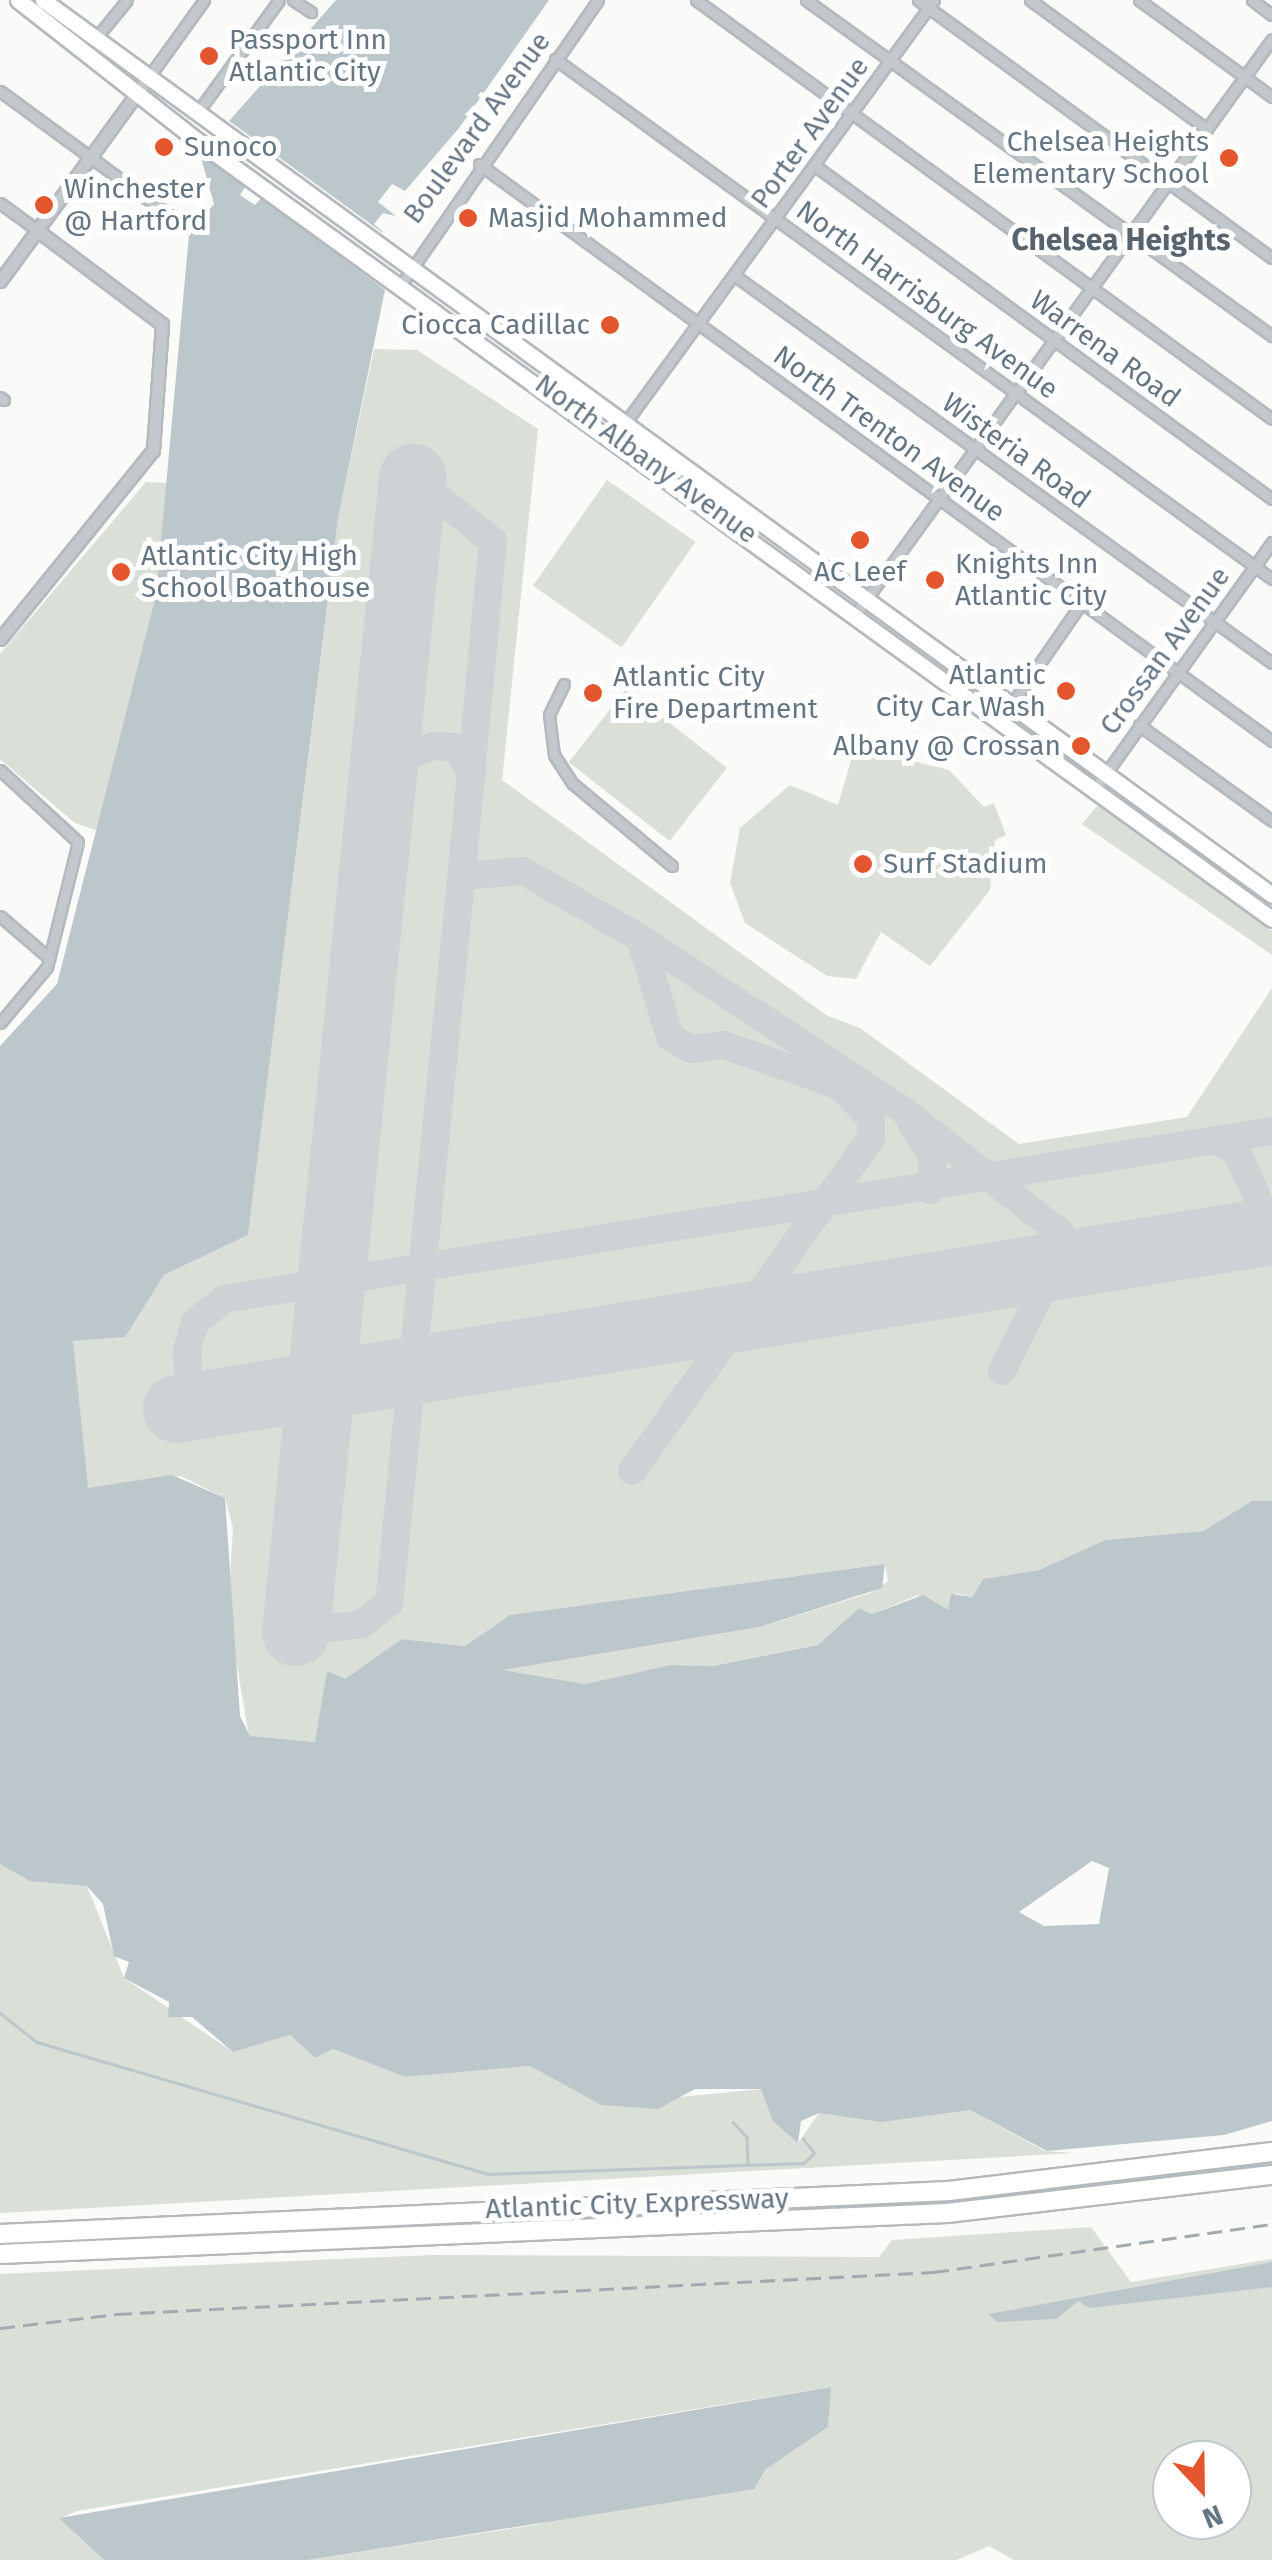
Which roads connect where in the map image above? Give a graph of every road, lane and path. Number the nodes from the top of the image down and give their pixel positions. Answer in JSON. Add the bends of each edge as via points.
{"nodes":[{"id":1,"x":19,"y":0,"type":"edge"},
{"id":2,"x":43,"y":0,"type":"edge"},
{"id":3,"x":126,"y":0,"type":"edge"},
{"id":4,"x":204,"y":0,"type":"edge"},
{"id":5,"x":279,"y":0,"type":"edge"},
{"id":6,"x":293,"y":0,"type":"edge"},
{"id":7,"x":598,"y":0,"type":"edge"},
{"id":8,"x":696,"y":0,"type":"edge"},
{"id":9,"x":806,"y":0,"type":"edge"},
{"id":10,"x":918,"y":0,"type":"edge"},
{"id":11,"x":1030,"y":0,"type":"edge"},
{"id":12,"x":1139,"y":0,"type":"edge"},
{"id":13,"x":1252,"y":0,"type":"edge"},
{"id":14,"x":931,"y":4,"type":"edge"},
{"id":15,"x":310,"y":12,"type":"dead end"},
{"id":16,"x":1272,"y":14,"type":"edge"},
{"id":17,"x":95,"y":39,"type":"junction"},
{"id":18,"x":1272,"y":39,"type":"edge"},
{"id":19,"x":555,"y":58,"type":"junction"},
{"id":20,"x":890,"y":60,"type":"junction"},
{"id":21,"x":148,"y":78,"type":"junction"},
{"id":22,"x":1244,"y":78,"type":"junction"},
{"id":23,"x":0,"y":91,"type":"edge"},
{"id":24,"x":136,"y":95,"type":"junction"},
{"id":25,"x":1272,"y":97,"type":"edge"},
{"id":26,"x":197,"y":113,"type":"junction"},
{"id":27,"x":852,"y":113,"type":"junction"},
{"id":28,"x":1207,"y":129,"type":"junction"},
{"id":29,"x":90,"y":157,"type":"junction"},
{"id":30,"x":478,"y":164,"type":"junction"},
{"id":31,"x":814,"y":165,"type":"junction"},
{"id":32,"x":1168,"y":182,"type":"junction"},
{"id":33,"x":0,"y":203,"type":"edge"},
{"id":34,"x":776,"y":218,"type":"junction"},
{"id":35,"x":188,"y":228,"type":"dead end"},
{"id":36,"x":37,"y":230,"type":"junction"},
{"id":37,"x":1130,"y":234,"type":"junction"},
{"id":38,"x":1272,"y":258,"type":"edge"},
{"id":39,"x":407,"y":266,"type":"junction"},
{"id":40,"x":734,"y":275,"type":"junction"},
{"id":41,"x":0,"y":281,"type":"edge"},
{"id":42,"x":400,"y":286,"type":"junction"},
{"id":43,"x":1091,"y":287,"type":"junction"},
{"id":44,"x":698,"y":324,"type":"junction"},
{"id":45,"x":1272,"y":336,"type":"edge"},
{"id":46,"x":1054,"y":340,"type":"junction"},
{"id":47,"x":1015,"y":392,"type":"junction"},
{"id":48,"x":1272,"y":419,"type":"edge"},
{"id":49,"x":620,"y":431,"type":"junction"},
{"id":50,"x":974,"y":448,"type":"junction"},
{"id":51,"x":938,"y":498,"type":"junction"},
{"id":52,"x":1272,"y":499,"type":"edge"},
{"id":53,"x":1272,"y":542,"type":"edge"},
{"id":54,"x":1254,"y":567,"type":"junction"},
{"id":55,"x":1272,"y":579,"type":"edge"},
{"id":56,"x":1082,"y":602,"type":"junction"},
{"id":57,"x":861,"y":606,"type":"junction"},
{"id":58,"x":1214,"y":622,"type":"junction"},
{"id":59,"x":0,"y":639,"type":"edge"},
{"id":60,"x":1272,"y":663,"type":"edge"},
{"id":61,"x":1178,"y":672,"type":"junction"},
{"id":62,"x":564,"y":684,"type":"dead end"},
{"id":63,"x":1012,"y":704,"type":"junction"},
{"id":64,"x":1140,"y":725,"type":"junction"},
{"id":65,"x":1272,"y":741,"type":"edge"},
{"id":66,"x":0,"y":770,"type":"edge"},
{"id":67,"x":1101,"y":780,"type":"junction"},
{"id":68,"x":1272,"y":821,"type":"edge"},
{"id":69,"x":672,"y":866,"type":"dead end"},
{"id":70,"x":1272,"y":895,"type":"edge"},
{"id":71,"x":0,"y":916,"type":"edge"},
{"id":72,"x":1272,"y":919,"type":"edge"},
{"id":73,"x":49,"y":958,"type":"junction"},
{"id":74,"x":0,"y":1024,"type":"edge"},
{"id":75,"x":1272,"y":2152,"type":"edge"},
{"id":76,"x":1272,"y":2175,"type":"edge"},
{"id":77,"x":0,"y":2234,"type":"edge"},
{"id":78,"x":0,"y":2254,"type":"edge"}],
"edges":[{"from":1,"to":24,"type":"highway","name":"North Albany Avenue"},
{"from":2,"to":17,"type":"highway","name":"North Albany Avenue"},
{"from":3,"to":17,"type":"street"},
{"from":4,"to":21,"type":"street"},
{"from":5,"to":26,"type":"street"},
{"from":6,"to":15,"type":"street"},
{"from":7,"to":19,"type":"street","name":"Boulevard Avenue"},
{"from":8,"to":27,"type":"street"},
{"from":9,"to":20,"type":"street"},
{"from":10,"to":14,"type":"street"},
{"from":11,"to":28,"type":"street"},
{"from":12,"to":22,"type":"street"},
{"from":13,"to":16,"type":"street"},
{"from":14,"to":20,"type":"street","name":"Porter Avenue"},
{"from":14,"to":32,"type":"street"},
{"from":17,"to":21,"type":"highway","name":"North Albany Avenue"},
{"from":18,"to":22,"type":"street"},
{"from":19,"to":30,"type":"street","name":"Boulevard Avenue"},
{"from":19,"to":34,"type":"street","name":"North Harrisburg Avenue"},
{"from":20,"to":27,"type":"street","name":"Porter Avenue"},
{"from":20,"to":37,"type":"street"},
{"from":21,"to":24,"type":"street"},
{"from":21,"to":26,"type":"highway","name":"North Albany Avenue"},
{"from":22,"to":25,"type":"street"},
{"from":22,"to":28,"type":"street"},
{"from":23,"to":29,"type":"street"},
{"from":24,"to":29,"type":"street"},
{"from":24,"to":42,"type":"highway","name":"North Albany Avenue"},
{"from":26,"to":39,"type":"highway","name":"North Albany Avenue"},
{"from":27,"to":31,"type":"street","name":"Porter Avenue"},
{"from":27,"to":43,"type":"street"},
{"from":28,"to":32,"type":"street"},
{"from":29,"to":35,"type":"street"},
{"from":29,"to":36,"type":"street"},
{"from":30,"to":39,"type":"street","name":"Boulevard Avenue"},
{"from":30,"to":44,"type":"street","name":"North Trenton Avenue"},
{"from":31,"to":34,"type":"street","name":"Porter Avenue"},
{"from":31,"to":46,"type":"street","name":"Warrena Road"},
{"from":32,"to":37,"type":"street"},
{"from":32,"to":38,"type":"street"},
{"from":33,"to":36,"type":"street"},
{"from":34,"to":40,"type":"street","name":"Porter Avenue"},
{"from":34,"to":47,"type":"street","name":"North Harrisburg Avenue"},
{"from":36,"to":41,"type":"street"},
{"from":36,"to":59,"type":"street","via":[[162,324],[153,450]]},
{"from":37,"to":43,"type":"street"},
{"from":37,"to":45,"type":"street"},
{"from":39,"to":42,"type":"street","name":"Boulevard Avenue"},
{"from":39,"to":49,"type":"highway","name":"North Albany Avenue"},
{"from":40,"to":44,"type":"street","name":"Porter Avenue"},
{"from":40,"to":50,"type":"street","name":"Wisteria Road"},
{"from":42,"to":49,"type":"highway","name":"North Albany Avenue"},
{"from":43,"to":46,"type":"street"},
{"from":43,"to":48,"type":"street"},
{"from":44,"to":49,"type":"street","name":"Porter Avenue"},
{"from":44,"to":51,"type":"street","name":"North Trenton Avenue"},
{"from":46,"to":47,"type":"street"},
{"from":46,"to":52,"type":"street","name":"Warrena Road"},
{"from":47,"to":50,"type":"street"},
{"from":47,"to":54,"type":"street","name":"North Harrisburg Avenue"},
{"from":49,"to":57,"type":"highway","name":"North Albany Avenue"},
{"from":50,"to":51,"type":"street"},
{"from":50,"to":58,"type":"street","name":"Wisteria Road"},
{"from":51,"to":56,"type":"street","name":"North Trenton Avenue"},
{"from":51,"to":57,"type":"street"},
{"from":53,"to":54,"type":"street","name":"Crossan Avenue"},
{"from":54,"to":55,"type":"street","name":"North Harrisburg Avenue"},
{"from":54,"to":58,"type":"street","name":"Crossan Avenue"},
{"from":56,"to":61,"type":"street","name":"North Trenton Avenue"},
{"from":56,"to":63,"type":"street"},
{"from":57,"to":63,"type":"highway","name":"North Albany Avenue"},
{"from":57,"to":67,"type":"highway","name":"North Albany Avenue"},
{"from":58,"to":60,"type":"street","name":"Wisteria Road"},
{"from":58,"to":61,"type":"street","name":"Crossan Avenue"},
{"from":61,"to":64,"type":"street","name":"Crossan Avenue"},
{"from":61,"to":65,"type":"street","name":"North Trenton Avenue"},
{"from":62,"to":69,"type":"street","via":[[548,715],[554,754],[572,784]]},
{"from":63,"to":67,"type":"highway","name":"North Albany Avenue"},
{"from":64,"to":67,"type":"street","name":"Crossan Avenue"},
{"from":64,"to":68,"type":"street"},
{"from":66,"to":73,"type":"street","via":[[75,834]]},
{"from":67,"to":70,"type":"highway","name":"North Albany Avenue"},
{"from":67,"to":72,"type":"highway","name":"North Albany Avenue"},
{"from":71,"to":73,"type":"street"},
{"from":73,"to":74,"type":"street"},
{"from":75,"to":77,"type":"highway","name":"Atlantic City Expressway","via":[[984,2189]]},
{"from":76,"to":78,"type":"highway","name":"Atlantic City Expressway","via":[[965,2212]]}]}
